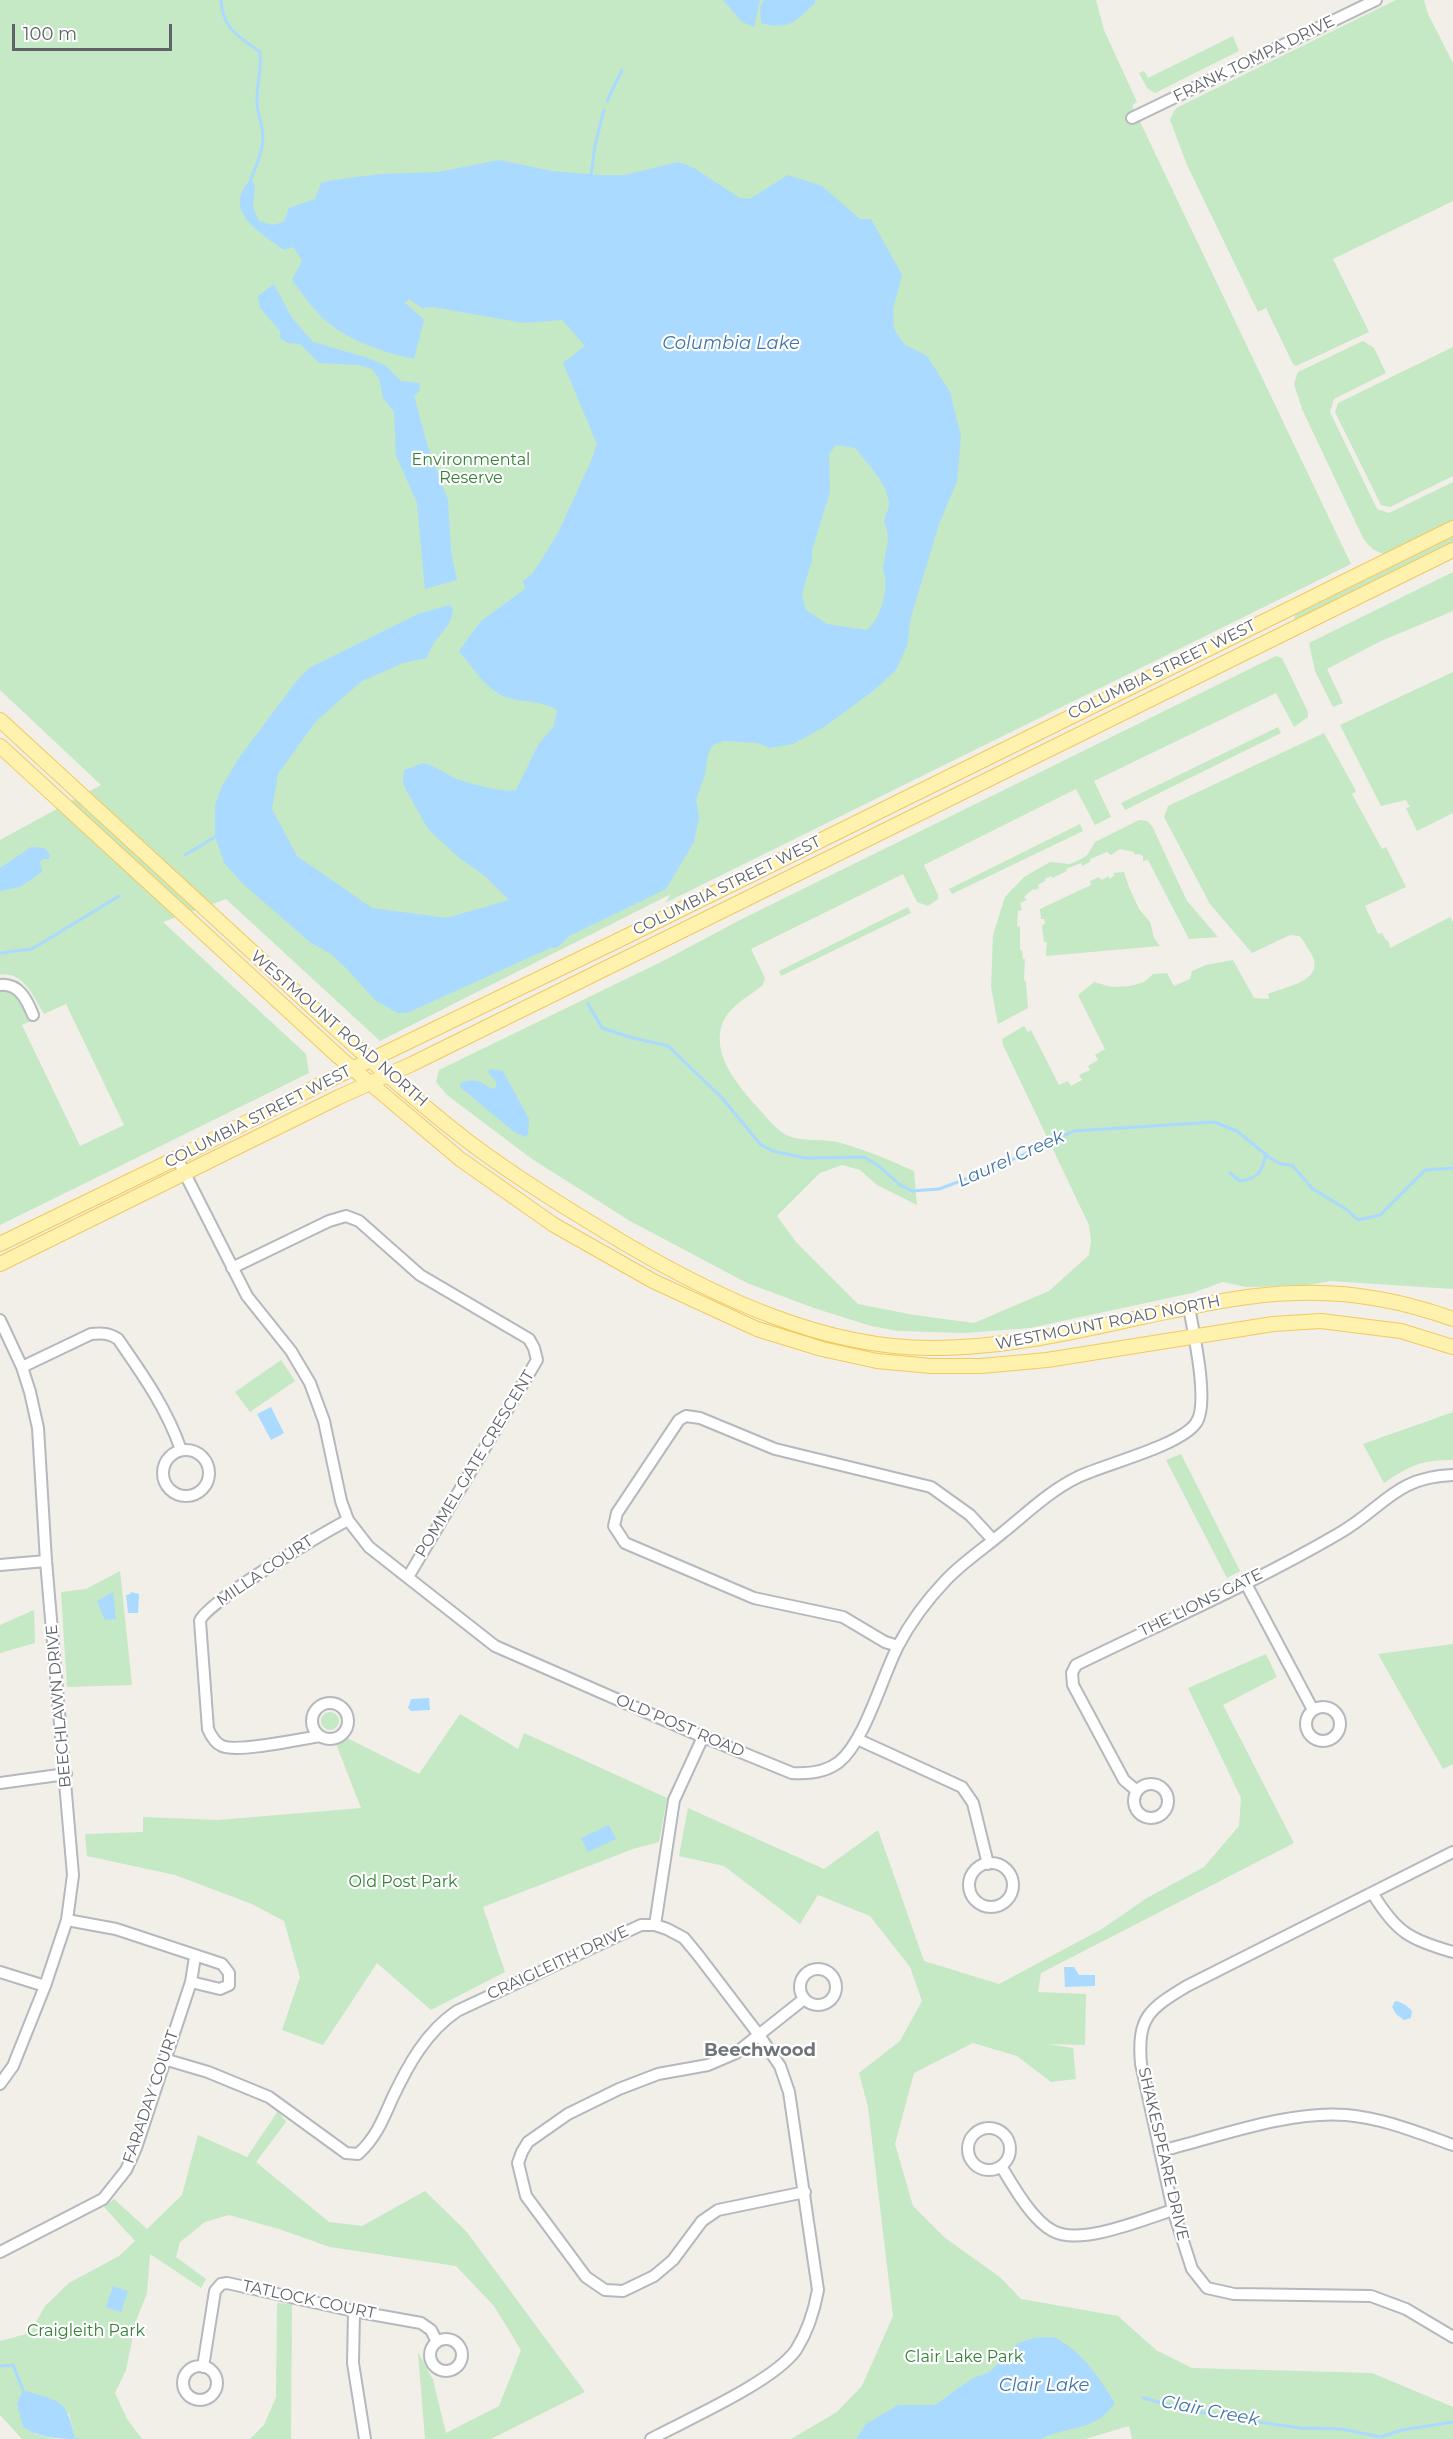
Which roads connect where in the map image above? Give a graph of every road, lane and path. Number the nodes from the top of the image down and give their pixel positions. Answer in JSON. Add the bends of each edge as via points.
{"nodes":[{"id":1,"x":1376,"y":0,"type":"edge"},
{"id":2,"x":1132,"y":118,"type":"dead end"},
{"id":3,"x":1453,"y":528,"type":"edge"},
{"id":4,"x":1453,"y":550,"type":"edge"},
{"id":5,"x":0,"y":720,"type":"edge"},
{"id":6,"x":0,"y":746,"type":"edge"},
{"id":7,"x":0,"y":986,"type":"edge"},
{"id":8,"x":33,"y":1015,"type":"dead end"},
{"id":9,"x":370,"y":1060,"type":"junction"},
{"id":10,"x":353,"y":1069,"type":"junction"},
{"id":11,"x":386,"y":1075,"type":"junction"},
{"id":12,"x":369,"y":1082,"type":"junction"},
{"id":13,"x":177,"y":1158,"type":"junction"},
{"id":14,"x":185,"y":1174,"type":"junction"},
{"id":15,"x":0,"y":1244,"type":"edge"},
{"id":16,"x":0,"y":1264,"type":"edge"},
{"id":17,"x":232,"y":1268,"type":"junction"},
{"id":18,"x":1189,"y":1307,"type":"junction"},
{"id":19,"x":1453,"y":1319,"type":"edge"},
{"id":20,"x":0,"y":1320,"type":"edge"},
{"id":21,"x":1195,"y":1338,"type":"junction"},
{"id":22,"x":1453,"y":1347,"type":"edge"},
{"id":23,"x":22,"y":1367,"type":"junction"},
{"id":24,"x":181,"y":1450,"type":"junction"},
{"id":25,"x":1453,"y":1475,"type":"edge"},
{"id":26,"x":348,"y":1520,"type":"junction"},
{"id":27,"x":993,"y":1540,"type":"junction"},
{"id":28,"x":46,"y":1561,"type":"junction"},
{"id":29,"x":0,"y":1565,"type":"edge"},
{"id":30,"x":408,"y":1577,"type":"junction"},
{"id":31,"x":1245,"y":1582,"type":"junction"},
{"id":32,"x":898,"y":1646,"type":"junction"},
{"id":33,"x":1314,"y":1710,"type":"dead end"},
{"id":34,"x":320,"y":1736,"type":"dead end"},
{"id":35,"x":703,"y":1737,"type":"junction"},
{"id":36,"x":857,"y":1739,"type":"junction"},
{"id":37,"x":66,"y":1774,"type":"junction"},
{"id":38,"x":0,"y":1783,"type":"edge"},
{"id":39,"x":1137,"y":1791,"type":"dead end"},
{"id":40,"x":1453,"y":1852,"type":"edge"},
{"id":41,"x":988,"y":1863,"type":"junction"},
{"id":42,"x":1373,"y":1894,"type":"junction"},
{"id":43,"x":67,"y":1920,"type":"junction"},
{"id":44,"x":655,"y":1925,"type":"junction"},
{"id":45,"x":1453,"y":1952,"type":"edge"},
{"id":46,"x":195,"y":1957,"type":"junction"},
{"id":47,"x":0,"y":1972,"type":"edge"},
{"id":48,"x":190,"y":1982,"type":"junction"},
{"id":49,"x":45,"y":1986,"type":"junction"},
{"id":50,"x":804,"y":1999,"type":"dead end"},
{"id":51,"x":759,"y":2034,"type":"junction"},
{"id":52,"x":164,"y":2059,"type":"junction"},
{"id":53,"x":0,"y":2084,"type":"edge"},
{"id":54,"x":1453,"y":2145,"type":"edge"},
{"id":55,"x":1161,"y":2151,"type":"junction"},
{"id":56,"x":1002,"y":2166,"type":"junction"},
{"id":57,"x":805,"y":2192,"type":"junction"},
{"id":58,"x":1173,"y":2210,"type":"junction"},
{"id":59,"x":0,"y":2252,"type":"edge"},
{"id":60,"x":354,"y":2311,"type":"junction"},
{"id":61,"x":1453,"y":2337,"type":"edge"},
{"id":62,"x":437,"y":2342,"type":"dead end"},
{"id":63,"x":203,"y":2367,"type":"dead end"},
{"id":64,"x":364,"y":2439,"type":"edge"},
{"id":65,"x":651,"y":2439,"type":"edge"}],
"edges":[{"from":1,"to":2,"type":"street","name":"FRANK TOMPA DRIVE"},
{"from":3,"to":9,"type":"main road","name":"COLUMBIA STREET WEST"},
{"from":4,"to":11,"type":"main road","name":"COLUMBIA STREET WEST"},
{"from":5,"to":9,"type":"main road","name":"WESTMOUNT ROAD NORTH"},
{"from":6,"to":10,"type":"main road","name":"WESTMOUNT ROAD NORTH"},
{"from":7,"to":8,"type":"street","via":[[16,988]]},
{"from":9,"to":10,"type":"main road","name":"COLUMBIA STREET WEST"},
{"from":9,"to":11,"type":"main road","name":"WESTMOUNT ROAD NORTH"},
{"from":10,"to":12,"type":"main road","name":"WESTMOUNT ROAD NORTH"},
{"from":10,"to":13,"type":"main road","name":"COLUMBIA STREET WEST"},
{"from":11,"to":12,"type":"main road","name":"COLUMBIA STREET WEST"},
{"from":11,"to":18,"type":"main road","name":"WESTMOUNT ROAD NORTH","via":[[539,1191],[662,1265],[711,1291],[773,1316],[844,1337],[928,1348],[981,1346]]},
{"from":12,"to":14,"type":"main road","name":"COLUMBIA STREET WEST"},
{"from":12,"to":21,"type":"main road","name":"WESTMOUNT ROAD NORTH","via":[[460,1159],[554,1225],[653,1281],[757,1329],[833,1352],[931,1366],[1047,1360]]},
{"from":13,"to":14,"type":"street","name":"OLD POST ROAD"},
{"from":13,"to":15,"type":"main road","name":"COLUMBIA STREET WEST"},
{"from":14,"to":16,"type":"main road","name":"COLUMBIA STREET WEST"},
{"from":14,"to":17,"type":"street","name":"OLD POST ROAD"},
{"from":17,"to":26,"type":"street","name":"OLD POST ROAD","via":[[247,1296],[291,1351],[310,1383],[324,1421]]},
{"from":17,"to":30,"type":"street","name":"POMMEL GATE CRESCENT","via":[[345,1216],[359,1221],[420,1275],[529,1340],[534,1348],[537,1360]]},
{"from":18,"to":19,"type":"main road","name":"WESTMOUNT ROAD NORTH","via":[[1249,1296],[1343,1294],[1389,1300]]},
{"from":18,"to":21,"type":"street","name":"OLD POST ROAD"},
{"from":20,"to":23,"type":"street","name":"BEECHLAWN DRIVE"},
{"from":21,"to":22,"type":"main road","name":"WESTMOUNT ROAD NORTH","via":[[1273,1324],[1321,1321],[1401,1330]]},
{"from":21,"to":27,"type":"street","name":"OLD POST ROAD","via":[[1202,1390],[1197,1423],[1166,1444],[1056,1489]]},
{"from":23,"to":24,"type":"street","via":[[91,1334],[111,1335],[155,1394],[172,1423]]},
{"from":23,"to":28,"type":"street","name":"BEECHLAWN DRIVE","via":[[38,1428]]},
{"from":24,"to":24,"type":"street","via":[[174,1453],[163,1469],[165,1483],[178,1495],[199,1494],[208,1482],[208,1466],[195,1452]]},
{"from":25,"to":31,"type":"street","name":"THE LIONS GATE","via":[[1422,1478],[1400,1488],[1339,1534]]},
{"from":26,"to":30,"type":"street","name":"OLD POST ROAD","via":[[369,1546]]},
{"from":26,"to":34,"type":"street","name":"MILLA COURT","via":[[238,1588],[205,1611],[200,1622],[207,1722],[212,1738],[224,1747],[240,1748]]},
{"from":27,"to":32,"type":"street","name":"OLD POST ROAD","via":[[919,1608]]},
{"from":27,"to":32,"type":"street","via":[[970,1515],[931,1487],[775,1449],[700,1418],[686,1416],[679,1420],[617,1513],[614,1526],[625,1543],[754,1598],[843,1617]]},
{"from":28,"to":29,"type":"street"},
{"from":28,"to":37,"type":"street","name":"BEECHLAWN DRIVE"},
{"from":30,"to":35,"type":"street","name":"OLD POST ROAD","via":[[495,1646]]},
{"from":31,"to":33,"type":"street"},
{"from":31,"to":39,"type":"street","name":"THE LIONS GATE","via":[[1076,1665],[1073,1685],[1124,1780]]},
{"from":32,"to":36,"type":"street","name":"OLD POST ROAD"},
{"from":35,"to":36,"type":"street","name":"OLD POST ROAD","via":[[792,1773],[807,1774],[838,1762]]},
{"from":35,"to":44,"type":"street","via":[[674,1800]]},
{"from":36,"to":41,"type":"street","via":[[963,1787],[973,1803]]},
{"from":37,"to":38,"type":"street"},
{"from":37,"to":43,"type":"street","name":"BEECHLAWN DRIVE","via":[[73,1875]]},
{"from":40,"to":42,"type":"street","name":"SHAKESPEARE DRIVE"},
{"from":41,"to":41,"type":"street","via":[[973,1872],[969,1890],[977,1903],[991,1907],[1008,1899],[1013,1886],[1004,1868]]},
{"from":42,"to":45,"type":"street","via":[[1387,1917],[1408,1937]]},
{"from":42,"to":55,"type":"street","name":"SHAKESPEARE DRIVE","via":[[1187,1986],[1160,2003],[1144,2021],[1139,2041],[1141,2064]]},
{"from":43,"to":46,"type":"street","via":[[116,1929]]},
{"from":43,"to":49,"type":"street","name":"BEECHLAWN DRIVE"},
{"from":44,"to":51,"type":"street","via":[[684,1938]]},
{"from":44,"to":52,"type":"street","name":"CRAIGLEITH DRIVE","via":[[633,1928],[439,2023],[414,2057],[376,2134],[358,2154],[346,2153],[269,2097]]},
{"from":46,"to":48,"type":"street","name":"FARADAY COURT"},
{"from":46,"to":48,"type":"street","via":[[222,1964],[229,1973],[228,1985],[220,1989]]},
{"from":47,"to":49,"type":"street"},
{"from":48,"to":52,"type":"street","name":"FARADAY COURT"},
{"from":49,"to":53,"type":"street","name":"BEECHLAWN DRIVE","via":[[17,2058]]},
{"from":50,"to":51,"type":"street"},
{"from":51,"to":57,"type":"street","via":[[780,2066],[789,2092]]},
{"from":51,"to":57,"type":"street","via":[[736,2053],[708,2065],[658,2074],[568,2114],[528,2142],[518,2163],[521,2181],[526,2196],[586,2277],[605,2290],[623,2291],[654,2276],[673,2260],[702,2221],[718,2210]]},
{"from":52,"to":59,"type":"street","name":"FARADAY COURT","via":[[136,2148],[115,2185],[103,2199]]},
{"from":54,"to":55,"type":"street","via":[[1400,2126],[1347,2115],[1312,2115]]},
{"from":55,"to":58,"type":"street","name":"SHAKESPEARE DRIVE"},
{"from":56,"to":56,"type":"street","via":[[1010,2151],[1004,2133],[986,2127],[974,2133],[967,2151],[975,2166],[986,2170]]},
{"from":56,"to":58,"type":"street","via":[[1037,2217],[1053,2231],[1065,2235],[1100,2232]]},
{"from":57,"to":65,"type":"street","via":[[818,2290],[806,2334],[784,2363],[754,2384]]},
{"from":58,"to":61,"type":"street","name":"SHAKESPEARE DRIVE","via":[[1192,2269],[1207,2288],[1234,2294],[1371,2296],[1406,2309]]},
{"from":60,"to":62,"type":"street","name":"TATLOCK COURT","via":[[421,2323],[431,2330]]},
{"from":60,"to":63,"type":"street","name":"TATLOCK COURT","via":[[221,2284],[215,2291]]},
{"from":60,"to":64,"type":"street","via":[[352,2363]]}]}
